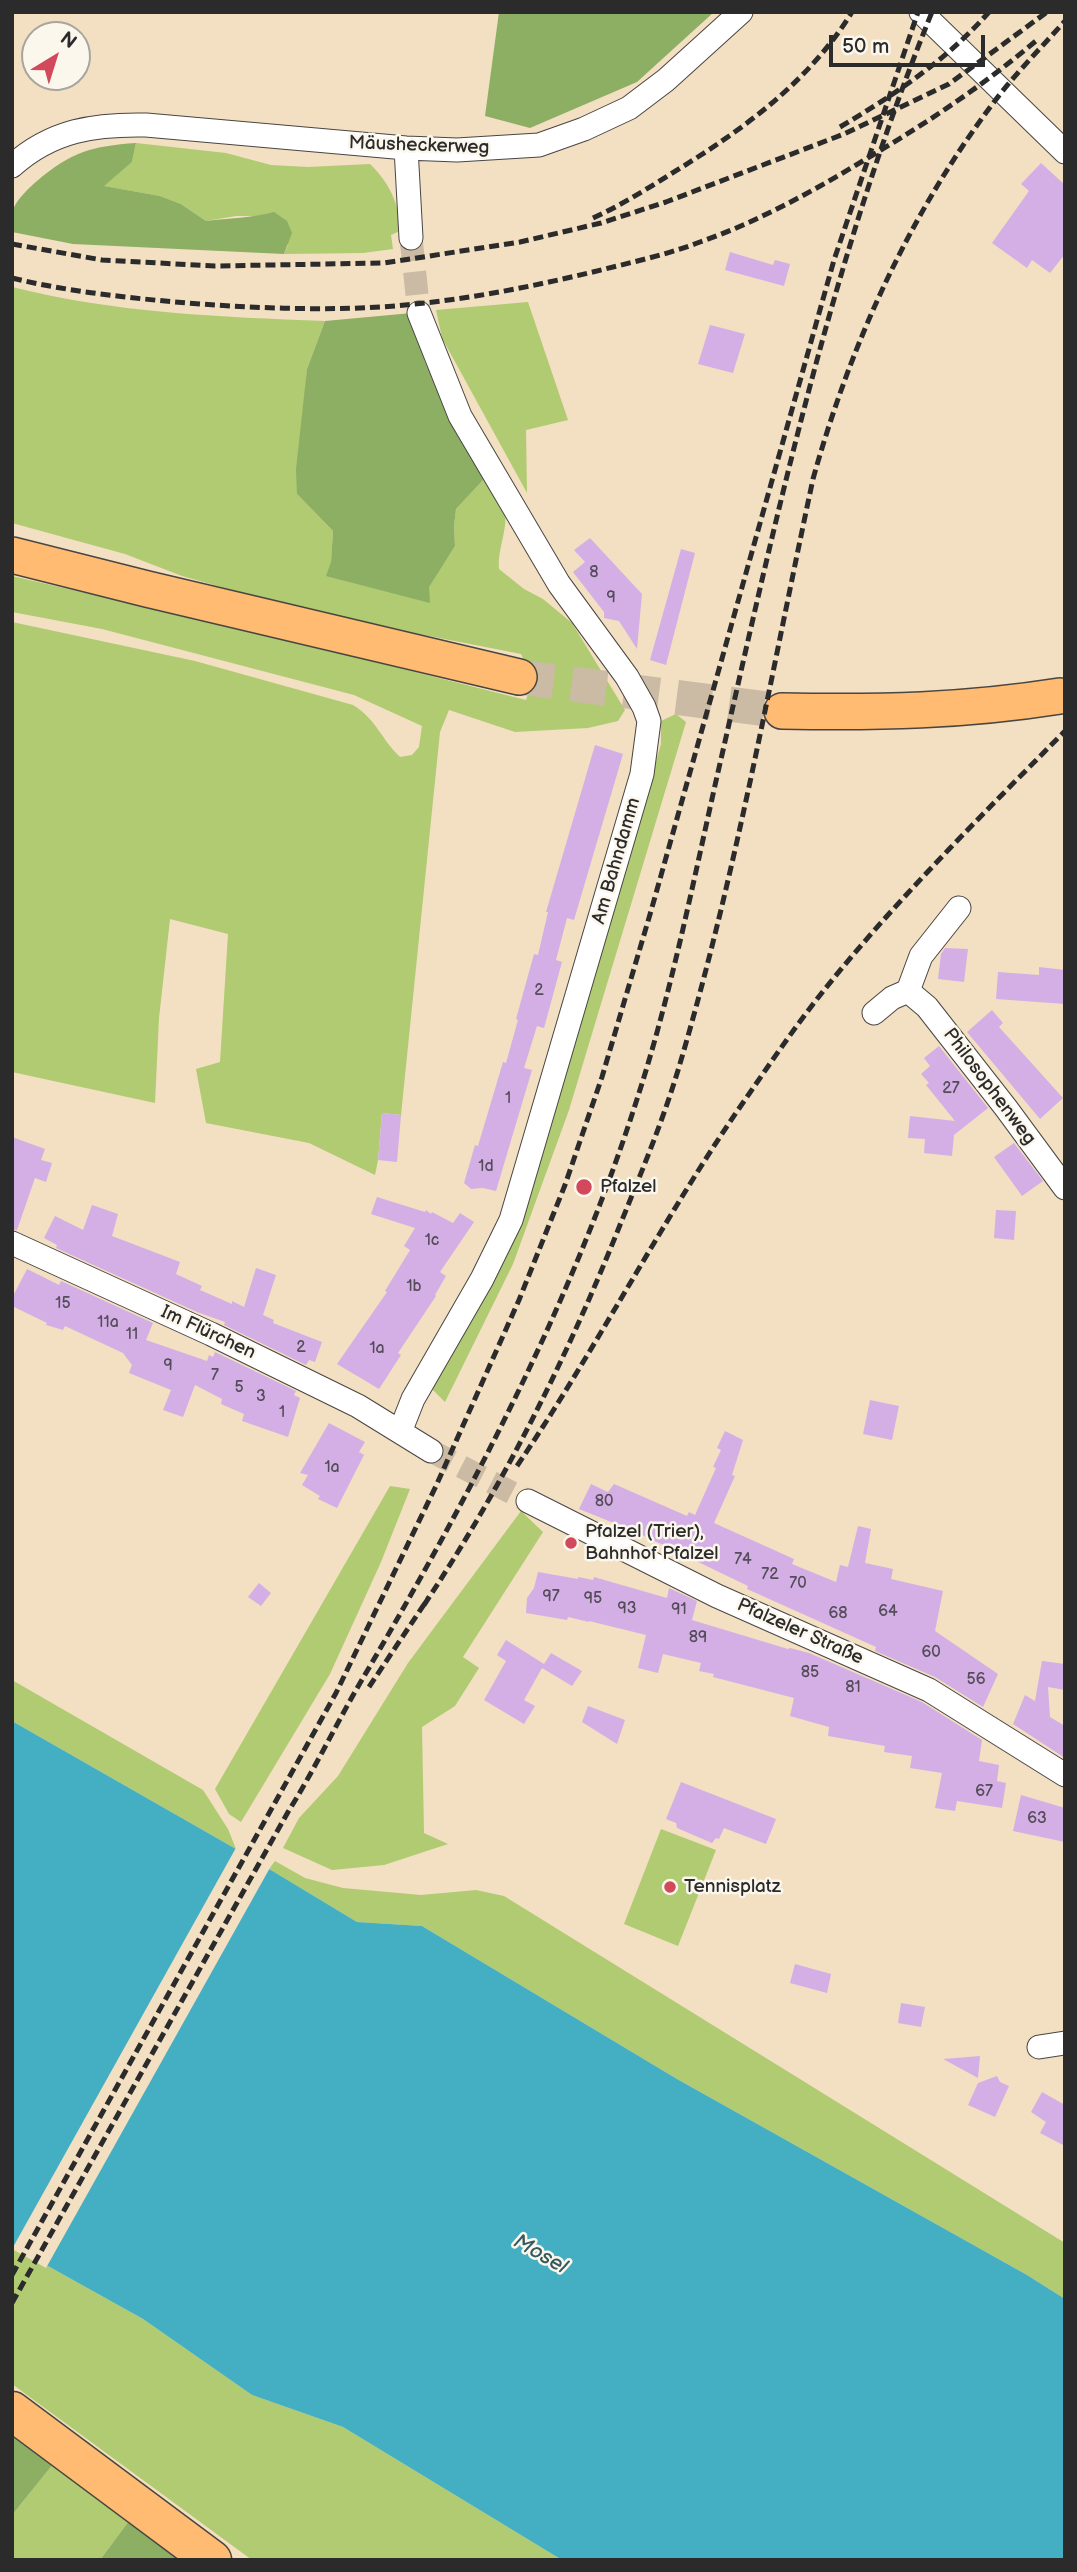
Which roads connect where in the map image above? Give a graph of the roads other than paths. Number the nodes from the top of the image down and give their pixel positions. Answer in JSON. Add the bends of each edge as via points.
{"nodes":[{"id":1,"x":741,"y":12,"type":"edge"},
{"id":2,"x":921,"y":12,"type":"edge"},
{"id":3,"x":406,"y":148,"type":"junction"},
{"id":4,"x":1065,"y":152,"type":"edge"},
{"id":5,"x":12,"y":166,"type":"edge"},
{"id":6,"x":411,"y":237,"type":"tunnel mouth"},
{"id":7,"x":419,"y":313,"type":"tunnel mouth"},
{"id":8,"x":12,"y":555,"type":"edge"},
{"id":9,"x":519,"y":677,"type":"tunnel mouth"},
{"id":10,"x":1060,"y":696,"type":"dead end"},
{"id":11,"x":782,"y":711,"type":"tunnel mouth"},
{"id":12,"x":958,"y":908,"type":"dead end"},
{"id":13,"x":908,"y":991,"type":"junction"},
{"id":14,"x":874,"y":1013,"type":"dead end"},
{"id":15,"x":1065,"y":1188,"type":"edge"},
{"id":16,"x":12,"y":1243,"type":"edge"},
{"id":17,"x":400,"y":1432,"type":"junction"},
{"id":18,"x":431,"y":1451,"type":"tunnel mouth"},
{"id":19,"x":528,"y":1501,"type":"tunnel mouth"},
{"id":20,"x":1065,"y":1775,"type":"edge"},
{"id":21,"x":1065,"y":2043,"type":"edge"},
{"id":22,"x":1039,"y":2047,"type":"dead end"},
{"id":23,"x":12,"y":2411,"type":"edge"},
{"id":24,"x":212,"y":2560,"type":"edge"}],
"edges":[{"from":1,"to":3,"type":"street","name":"Mäusheckerweg","via":[[666,80],[629,107],[584,129],[538,145]]},
{"from":2,"to":4,"type":"street"},
{"from":3,"to":5,"type":"street","name":"Mäusheckerweg","via":[[108,125],[78,129]]},
{"from":3,"to":6,"type":"street"},
{"from":7,"to":17,"type":"street","name":"Am Bahndamm","via":[[460,416],[559,584],[627,677],[649,721],[642,774],[511,1220],[412,1399]]},
{"from":8,"to":9,"type":"main road"},
{"from":10,"to":11,"type":"main road","via":[[937,711]]},
{"from":12,"to":13,"type":"street","via":[[921,956]]},
{"from":13,"to":14,"type":"street"},
{"from":13,"to":15,"type":"street","name":"Philosophenweg","via":[[927,1007]]},
{"from":16,"to":17,"type":"street","name":"Im Flürchen","via":[[223,1340],[358,1406]]},
{"from":17,"to":18,"type":"street"},
{"from":19,"to":20,"type":"street","name":"Pfalzeler Straße","via":[[717,1596],[929,1690]]},
{"from":21,"to":22,"type":"street"},
{"from":23,"to":24,"type":"highway"}]}
